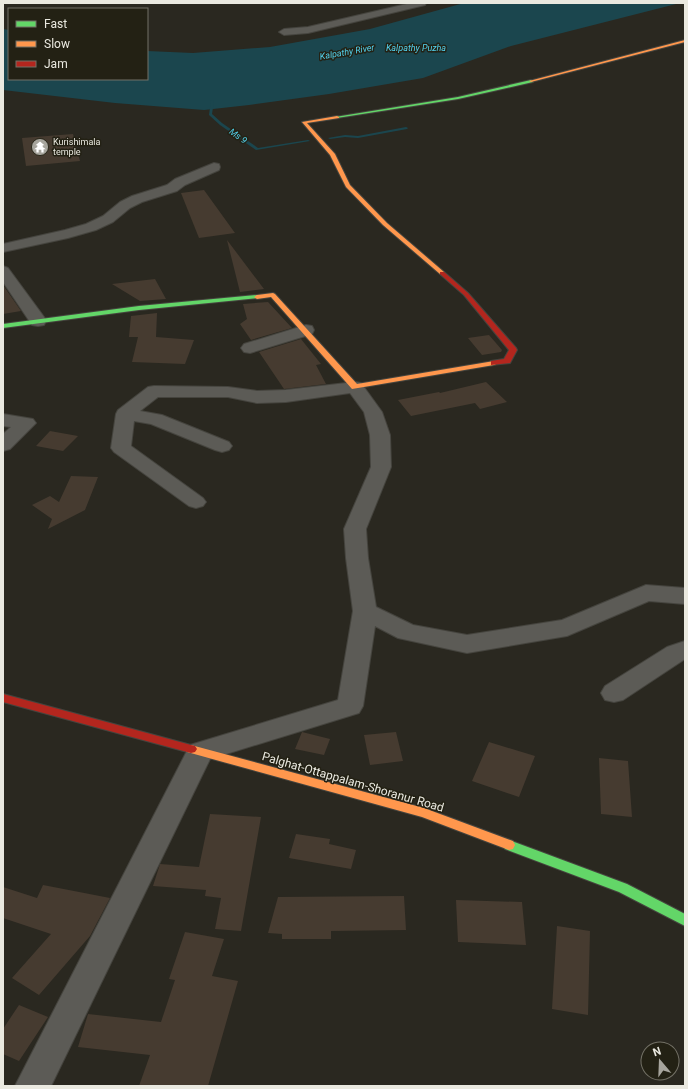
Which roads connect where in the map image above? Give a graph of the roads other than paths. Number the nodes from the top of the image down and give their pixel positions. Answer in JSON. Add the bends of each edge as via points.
{"nodes":[{"id":1,"x":422,"y":3,"type":"edge"},
{"id":2,"x":284,"y":32,"type":"dead end"},
{"id":3,"x":685,"y":41,"type":"edge"},
{"id":4,"x":214,"y":167,"type":"dead end"},
{"id":5,"x":3,"y":248,"type":"edge"},
{"id":6,"x":3,"y":271,"type":"edge"},
{"id":7,"x":38,"y":321,"type":"junction"},
{"id":8,"x":3,"y":326,"type":"edge"},
{"id":9,"x":306,"y":330,"type":"junction"},
{"id":10,"x":250,"y":348,"type":"dead end"},
{"id":11,"x":355,"y":387,"type":"junction"},
{"id":12,"x":125,"y":414,"type":"junction"},
{"id":13,"x":3,"y":420,"type":"edge"},
{"id":14,"x":3,"y":445,"type":"edge"},
{"id":15,"x":222,"y":446,"type":"dead end"},
{"id":16,"x":196,"y":502,"type":"dead end"},
{"id":17,"x":685,"y":596,"type":"edge"},
{"id":18,"x":365,"y":611,"type":"junction"},
{"id":19,"x":685,"y":650,"type":"edge"},
{"id":20,"x":614,"y":693,"type":"dead end"},
{"id":21,"x":3,"y":698,"type":"edge"},
{"id":22,"x":200,"y":752,"type":"junction"},
{"id":23,"x":685,"y":920,"type":"edge"},
{"id":24,"x":34,"y":1086,"type":"edge"}],
"edges":[{"from":1,"to":2,"type":"street","via":[[308,30]]},
{"from":3,"to":11,"type":"street","via":[[458,98],[304,122],[332,154],[348,186],[385,224],[466,294],[513,350],[507,361]]},
{"from":4,"to":5,"type":"street","via":[[172,188],[137,199],[108,219],[91,227]]},
{"from":6,"to":7,"type":"street"},
{"from":7,"to":8,"type":"street"},
{"from":7,"to":9,"type":"street","via":[[273,295]]},
{"from":9,"to":10,"type":"street"},
{"from":9,"to":11,"type":"street"},
{"from":11,"to":12,"type":"street","via":[[257,398],[228,392],[154,391]]},
{"from":11,"to":18,"type":"street","via":[[373,412],[380,435],[381,467],[355,529]]},
{"from":12,"to":15,"type":"street","via":[[155,419]]},
{"from":12,"to":16,"type":"street","via":[[121,448]]},
{"from":13,"to":14,"type":"street","via":[[26,423]]},
{"from":17,"to":18,"type":"street","via":[[646,593],[568,628],[467,644],[407,632]]},
{"from":18,"to":22,"type":"street","via":[[350,706]]},
{"from":19,"to":20,"type":"street","via":[[676,653]]},
{"from":21,"to":22,"type":"street","name":"Palghat-Ottappalam-Shoranur Road"},
{"from":22,"to":23,"type":"street","name":"Palghat-Ottappalam-Shoranur Road","via":[[424,813],[623,888]]},
{"from":22,"to":24,"type":"street"}]}
